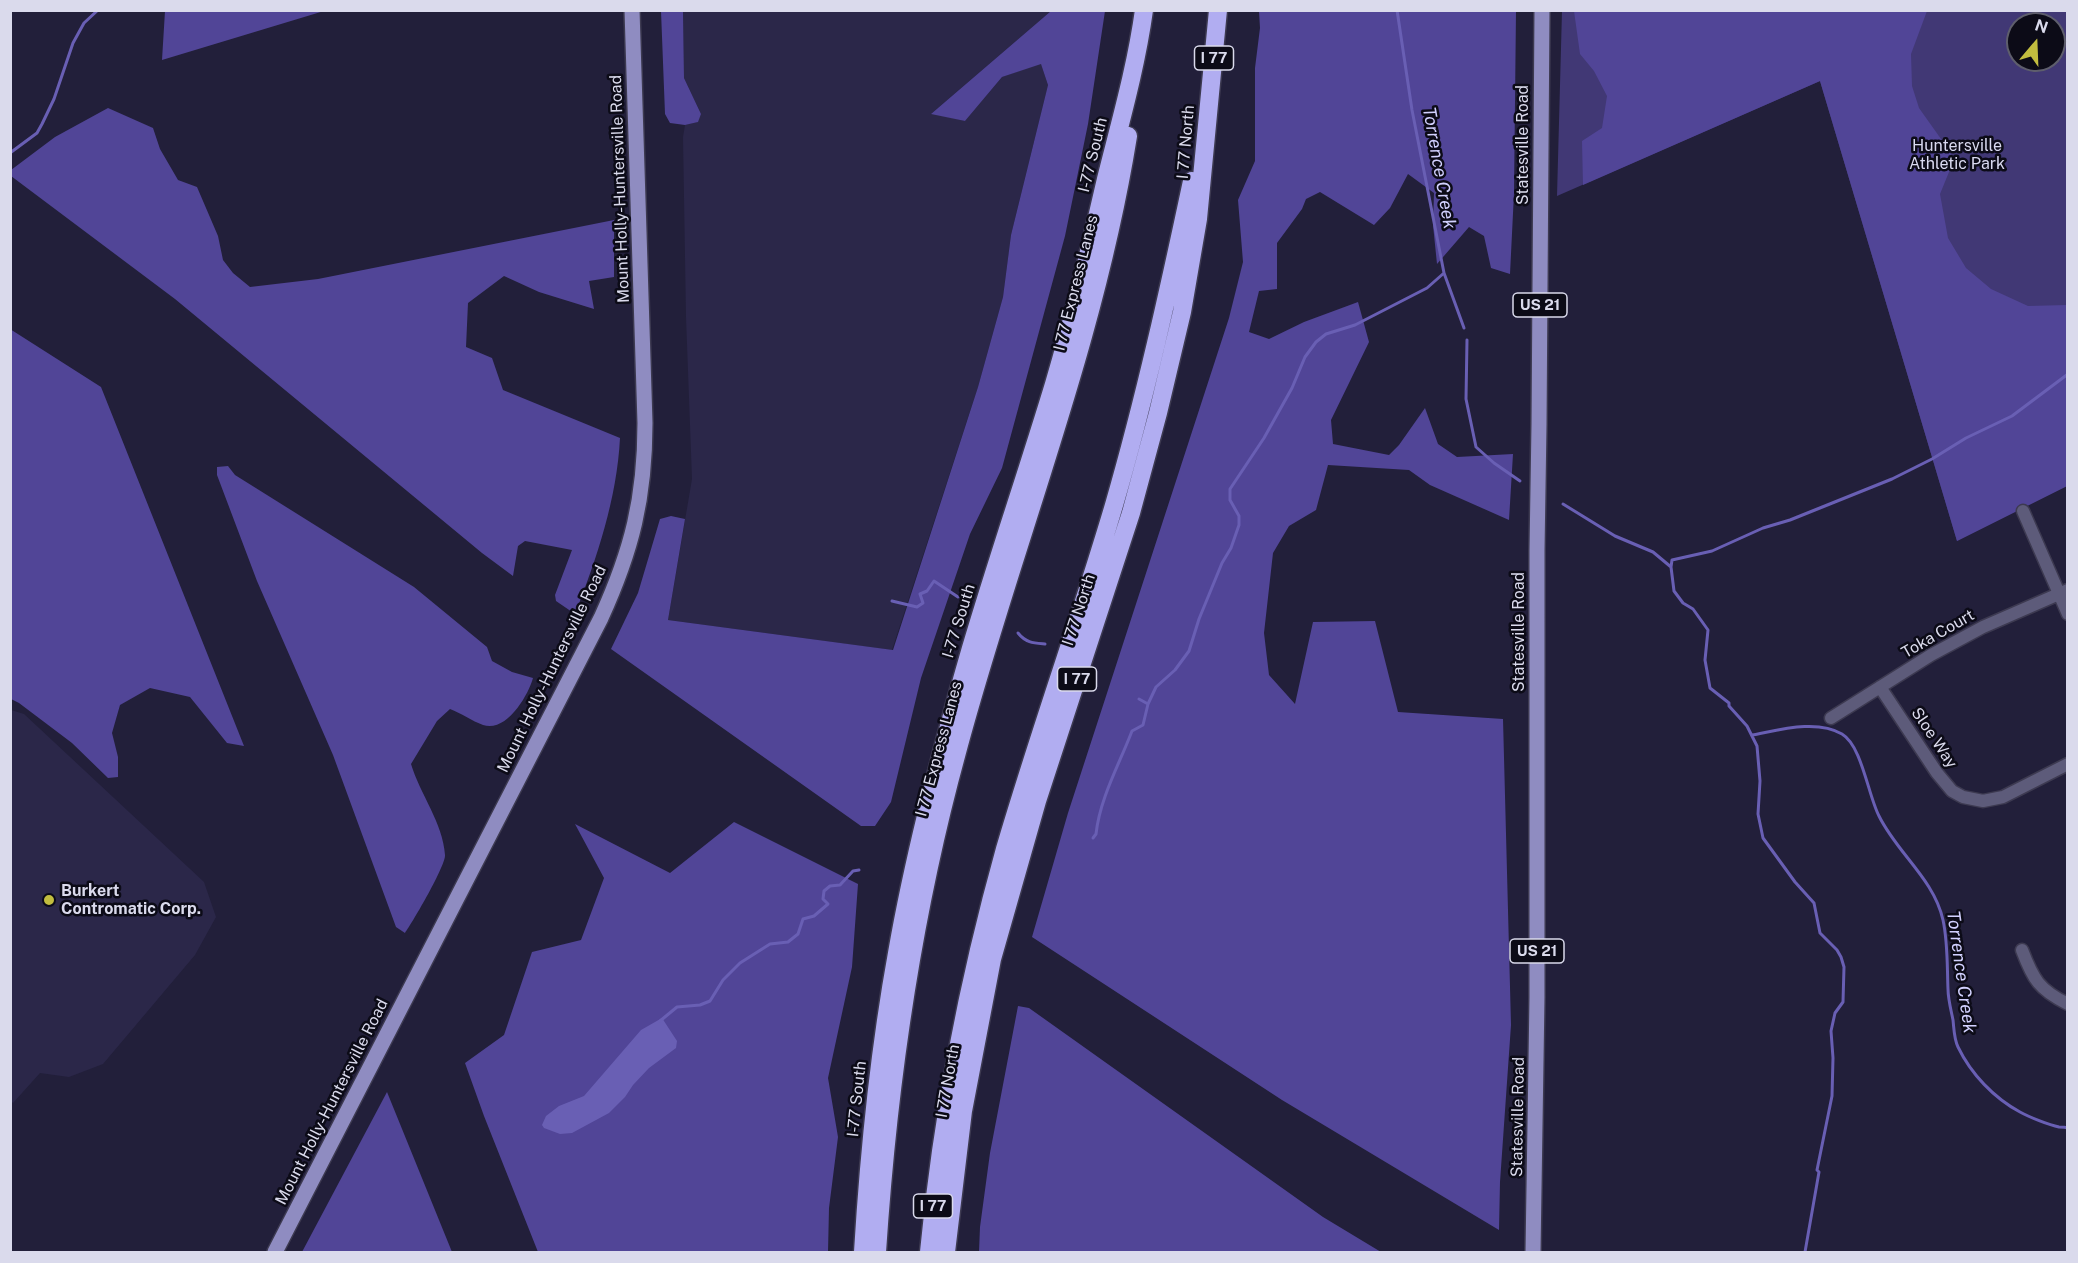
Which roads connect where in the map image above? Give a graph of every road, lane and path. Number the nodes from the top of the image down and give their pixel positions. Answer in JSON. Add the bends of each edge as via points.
{"nodes":[{"id":1,"x":632,"y":10,"type":"edge"},
{"id":2,"x":1144,"y":10,"type":"edge"},
{"id":3,"x":1218,"y":10,"type":"edge"},
{"id":4,"x":1542,"y":10,"type":"edge"},
{"id":5,"x":1137,"y":57,"type":"junction"},
{"id":6,"x":1208,"y":106,"type":"junction"},
{"id":7,"x":2023,"y":511,"type":"dead end"},
{"id":8,"x":2063,"y":592,"type":"edge"},
{"id":9,"x":2067,"y":614,"type":"edge"},
{"id":10,"x":1880,"y":687,"type":"junction"},
{"id":11,"x":1831,"y":718,"type":"dead end"},
{"id":12,"x":2067,"y":764,"type":"edge"},
{"id":13,"x":2022,"y":950,"type":"dead end"},
{"id":14,"x":2067,"y":1004,"type":"edge"},
{"id":15,"x":939,"y":1160,"type":"junction"},
{"id":16,"x":884,"y":1162,"type":"junction"},
{"id":17,"x":275,"y":1252,"type":"edge"},
{"id":18,"x":862,"y":1252,"type":"edge"},
{"id":19,"x":877,"y":1252,"type":"edge"},
{"id":20,"x":885,"y":1252,"type":"edge"},
{"id":21,"x":920,"y":1252,"type":"edge"},
{"id":22,"x":929,"y":1252,"type":"edge"},
{"id":23,"x":946,"y":1252,"type":"edge"},
{"id":24,"x":1533,"y":1252,"type":"edge"}],
"edges":[{"from":1,"to":17,"type":"main road","name":"Mount Holly-Huntersville Road","via":[[645,423],[641,494],[632,536],[601,618]]},
{"from":2,"to":5,"type":"highway","name":"I-77 South"},
{"from":3,"to":6,"type":"highway","name":"I 77 North","number":"I 77"},
{"from":4,"to":24,"type":"main road","name":"Statesville Road","number":"US 21"},
{"from":5,"to":16,"type":"highway","name":"I 77 Express Lanes","via":[[1120,186],[1097,288],[971,702],[932,853],[903,1007]]},
{"from":5,"to":18,"type":"highway","name":"I-77 South","via":[[1073,315],[965,668],[919,850],[881,1056]]},
{"from":6,"to":15,"type":"highway","number":"I 77","via":[[1127,459],[988,915],[958,1047]]},
{"from":6,"to":23,"type":"highway","name":"I 77 North","number":"I 77","via":[[1198,219],[1171,363],[1131,513],[1037,801],[997,939],[963,1111]]},
{"from":7,"to":8,"type":"street"},
{"from":8,"to":9,"type":"street"},
{"from":8,"to":10,"type":"street","name":"Toka Court","via":[[1983,627]]},
{"from":10,"to":11,"type":"street","name":"Toka Court"},
{"from":10,"to":12,"type":"street","name":"Sloe Way","via":[[1937,773],[1952,791],[1963,797],[1983,801],[2002,797]]},
{"from":13,"to":14,"type":"street","via":[[2031,975],[2040,986]]},
{"from":15,"to":21,"type":"highway"},
{"from":15,"to":22,"type":"highway","number":"I 77"},
{"from":16,"to":19,"type":"highway","name":"I 77 Express Lanes"},
{"from":16,"to":20,"type":"highway"}]}
